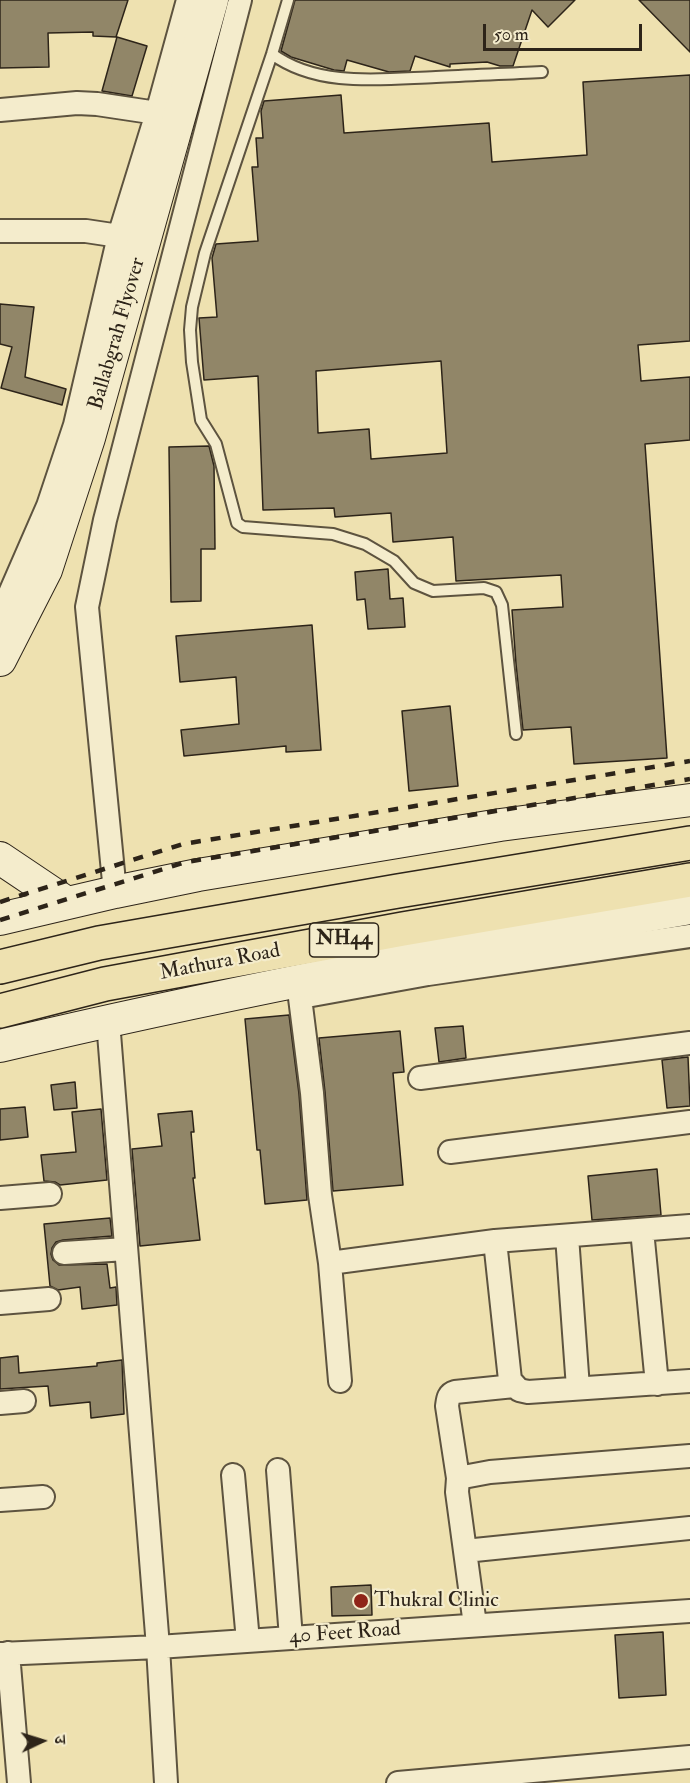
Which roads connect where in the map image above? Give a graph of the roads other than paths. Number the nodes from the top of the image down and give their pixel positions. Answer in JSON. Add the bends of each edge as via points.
{"nodes":[{"id":1,"x":188,"y":0,"type":"edge"},
{"id":2,"x":212,"y":0,"type":"edge"},
{"id":3,"x":240,"y":0,"type":"edge"},
{"id":4,"x":288,"y":0,"type":"edge"},
{"id":5,"x":272,"y":54,"type":"junction"},
{"id":6,"x":542,"y":72,"type":"dead end"},
{"id":7,"x":0,"y":110,"type":"edge"},
{"id":8,"x":157,"y":113,"type":"junction"},
{"id":9,"x":0,"y":231,"type":"edge"},
{"id":10,"x":119,"y":236,"type":"junction"},
{"id":11,"x":0,"y":616,"type":"edge"},
{"id":12,"x":0,"y":660,"type":"edge"},
{"id":13,"x":516,"y":734,"type":"dead end"},
{"id":14,"x":690,"y":800,"type":"edge"},
{"id":15,"x":690,"y":843,"type":"edge"},
{"id":16,"x":0,"y":858,"type":"edge"},
{"id":17,"x":690,"y":880,"type":"edge"},
{"id":18,"x":115,"y":892,"type":"junction"},
{"id":19,"x":67,"y":903,"type":"junction"},
{"id":20,"x":690,"y":908,"type":"edge"},
{"id":21,"x":0,"y":919,"type":"edge"},
{"id":22,"x":690,"y":936,"type":"edge"},
{"id":23,"x":0,"y":967,"type":"edge"},
{"id":24,"x":299,"y":990,"type":"junction"},
{"id":25,"x":0,"y":1011,"type":"edge"},
{"id":26,"x":108,"y":1021,"type":"junction"},
{"id":27,"x":690,"y":1043,"type":"edge"},
{"id":28,"x":0,"y":1046,"type":"edge"},
{"id":29,"x":420,"y":1078,"type":"dead end"},
{"id":30,"x":690,"y":1122,"type":"edge"},
{"id":31,"x":450,"y":1152,"type":"dead end"},
{"id":32,"x":50,"y":1194,"type":"dead end"},
{"id":33,"x":0,"y":1198,"type":"edge"},
{"id":34,"x":690,"y":1226,"type":"edge"},
{"id":35,"x":642,"y":1230,"type":"junction"},
{"id":36,"x":567,"y":1236,"type":"junction"},
{"id":37,"x":495,"y":1242,"type":"junction"},
{"id":38,"x":126,"y":1249,"type":"junction"},
{"id":39,"x":64,"y":1253,"type":"dead end"},
{"id":40,"x":330,"y":1263,"type":"junction"},
{"id":41,"x":49,"y":1299,"type":"dead end"},
{"id":42,"x":0,"y":1303,"type":"edge"},
{"id":43,"x":340,"y":1381,"type":"dead end"},
{"id":44,"x":690,"y":1381,"type":"edge"},
{"id":45,"x":657,"y":1383,"type":"junction"},
{"id":46,"x":514,"y":1386,"type":"junction"},
{"id":47,"x":578,"y":1388,"type":"junction"},
{"id":48,"x":24,"y":1401,"type":"dead end"},
{"id":49,"x":0,"y":1403,"type":"edge"},
{"id":50,"x":690,"y":1456,"type":"edge"},
{"id":51,"x":278,"y":1470,"type":"dead end"},
{"id":52,"x":233,"y":1475,"type":"dead end"},
{"id":53,"x":458,"y":1478,"type":"junction"},
{"id":54,"x":43,"y":1497,"type":"dead end"},
{"id":55,"x":0,"y":1500,"type":"edge"},
{"id":56,"x":690,"y":1528,"type":"edge"},
{"id":57,"x":465,"y":1551,"type":"junction"},
{"id":58,"x":690,"y":1611,"type":"edge"},
{"id":59,"x":475,"y":1625,"type":"junction"},
{"id":60,"x":291,"y":1638,"type":"junction"},
{"id":61,"x":248,"y":1641,"type":"junction"},
{"id":62,"x":158,"y":1647,"type":"junction"},
{"id":63,"x":4,"y":1653,"type":"edge"},
{"id":64,"x":690,"y":1757,"type":"edge"},
{"id":65,"x":19,"y":1783,"type":"edge"},
{"id":66,"x":166,"y":1783,"type":"edge"},
{"id":67,"x":398,"y":1783,"type":"edge"}],
"edges":[{"from":1,"to":8,"type":"street"},
{"from":2,"to":12,"type":"main road","name":"Ballabgrah Flyover","via":[[89,438],[46,570]]},
{"from":3,"to":18,"type":"street","via":[[105,520],[87,608]]},
{"from":4,"to":5,"type":"lane"},
{"from":5,"to":6,"type":"lane","via":[[302,69],[363,80]]},
{"from":5,"to":13,"type":"lane","via":[[205,253],[190,330],[201,420],[216,444],[237,523],[243,527],[333,534],[365,544],[394,561],[414,583],[433,591],[484,588],[495,592],[502,605]]},
{"from":7,"to":8,"type":"street","via":[[87,104]]},
{"from":8,"to":10,"type":"street"},
{"from":9,"to":10,"type":"street","via":[[86,231]]},
{"from":10,"to":11,"type":"street","via":[[75,425],[48,506]]},
{"from":14,"to":18,"type":"main road","via":[[500,825]]},
{"from":15,"to":23,"type":"highway","name":"Mathura Road","number":"NH44","via":[[99,943]]},
{"from":16,"to":19,"type":"main road"},
{"from":17,"to":25,"type":"highway","name":"Mathura Road","number":"NH44","via":[[105,984]]},
{"from":18,"to":19,"type":"main road"},
{"from":19,"to":21,"type":"main road"},
{"from":20,"to":24,"type":"main road","via":[[475,945]]},
{"from":22,"to":24,"type":"street"},
{"from":24,"to":26,"type":"main road"},
{"from":24,"to":40,"type":"street"},
{"from":26,"to":28,"type":"main road"},
{"from":26,"to":38,"type":"street"},
{"from":27,"to":29,"type":"street"},
{"from":30,"to":31,"type":"street"},
{"from":32,"to":33,"type":"street"},
{"from":34,"to":35,"type":"street"},
{"from":35,"to":36,"type":"street"},
{"from":35,"to":45,"type":"street"},
{"from":36,"to":37,"type":"street"},
{"from":36,"to":47,"type":"street"},
{"from":37,"to":40,"type":"street"},
{"from":37,"to":46,"type":"street","via":[[510,1380]]},
{"from":38,"to":39,"type":"street"},
{"from":38,"to":62,"type":"street"},
{"from":40,"to":43,"type":"street"},
{"from":41,"to":42,"type":"street"},
{"from":44,"to":45,"type":"street"},
{"from":45,"to":47,"type":"street"},
{"from":46,"to":47,"type":"street","via":[[528,1392]]},
{"from":46,"to":53,"type":"street","via":[[455,1392],[448,1397]]},
{"from":48,"to":49,"type":"street"},
{"from":50,"to":53,"type":"street"},
{"from":51,"to":60,"type":"street"},
{"from":52,"to":61,"type":"street"},
{"from":53,"to":57,"type":"street"},
{"from":54,"to":55,"type":"street"},
{"from":56,"to":57,"type":"street"},
{"from":57,"to":59,"type":"street"},
{"from":58,"to":59,"type":"street","name":"40 Feet Road"},
{"from":59,"to":60,"type":"street","name":"40 Feet Road"},
{"from":60,"to":61,"type":"street","name":"40 Feet Road"},
{"from":61,"to":62,"type":"street","name":"40 Feet Road"},
{"from":62,"to":63,"type":"street","name":"40 Feet Road"},
{"from":62,"to":66,"type":"street"},
{"from":63,"to":65,"type":"street"},
{"from":64,"to":67,"type":"street"}]}
